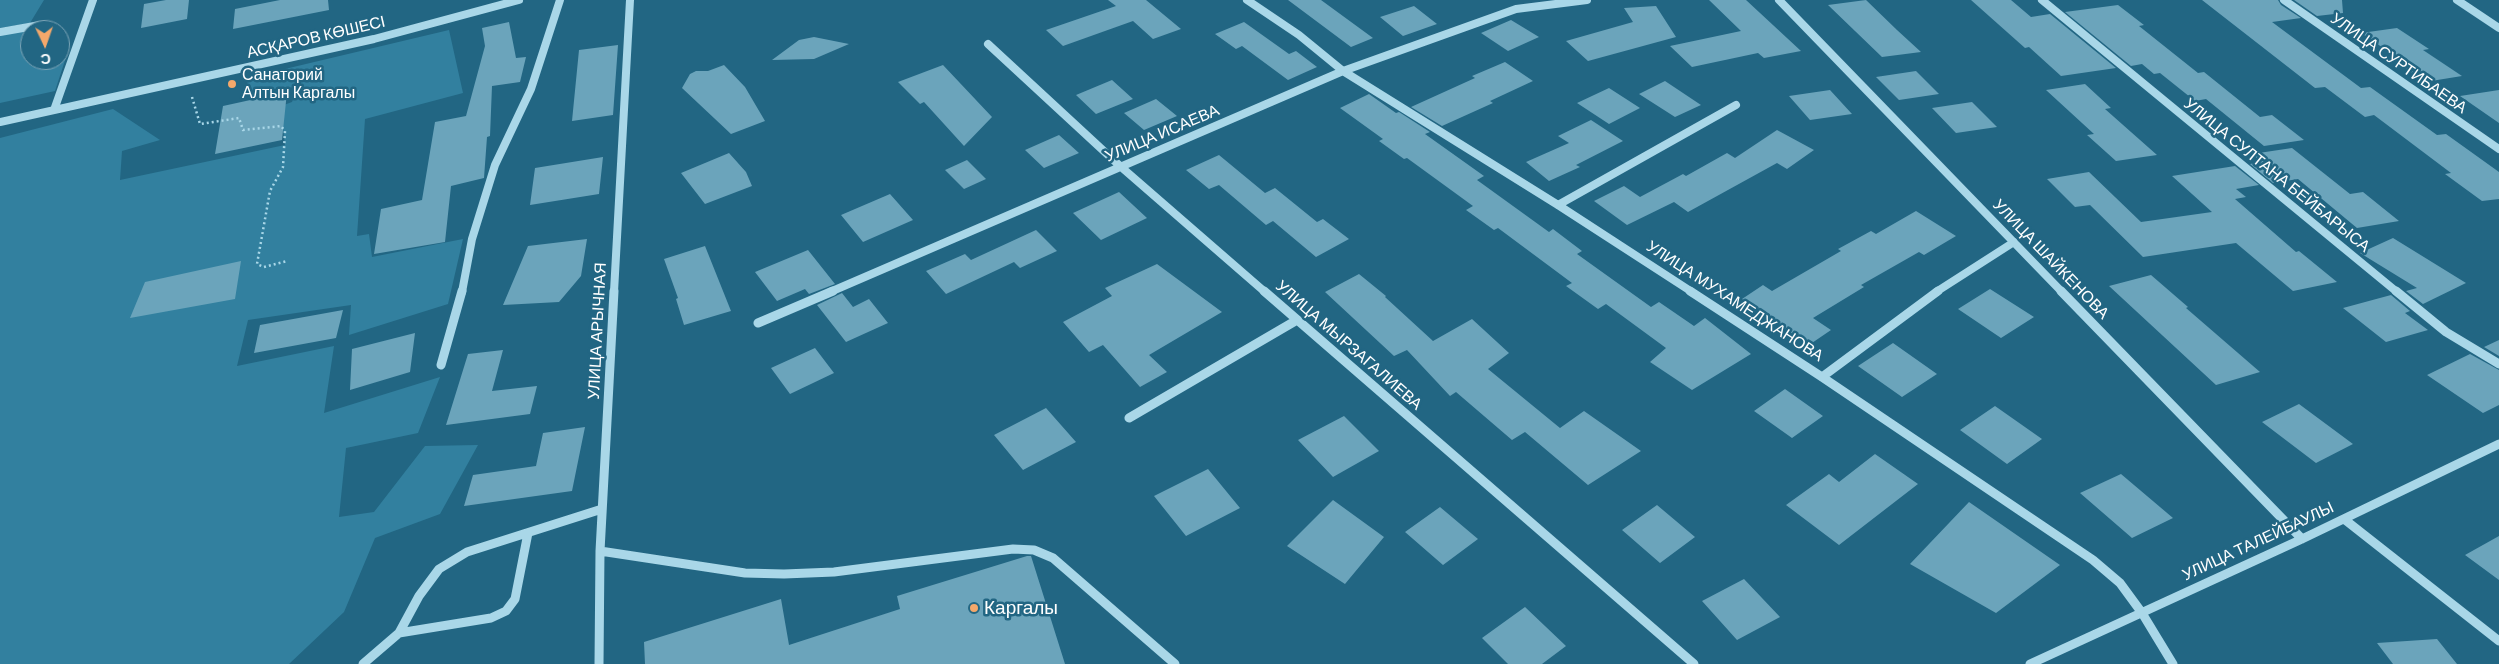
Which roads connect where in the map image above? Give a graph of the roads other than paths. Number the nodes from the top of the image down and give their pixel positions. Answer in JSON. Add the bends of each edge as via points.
{"nodes":[{"id":1,"x":93,"y":0,"type":"edge"},
{"id":2,"x":519,"y":0,"type":"edge"},
{"id":3,"x":560,"y":0,"type":"edge"},
{"id":4,"x":630,"y":0,"type":"edge"},
{"id":5,"x":1247,"y":0,"type":"edge"},
{"id":6,"x":1587,"y":0,"type":"edge"},
{"id":7,"x":1779,"y":0,"type":"edge"},
{"id":8,"x":2042,"y":0,"type":"edge"},
{"id":9,"x":2284,"y":0,"type":"edge"},
{"id":10,"x":2457,"y":0,"type":"edge"},
{"id":11,"x":20,"y":28,"type":"edge"},
{"id":12,"x":2499,"y":28,"type":"edge"},
{"id":13,"x":0,"y":32,"type":"edge"},
{"id":14,"x":988,"y":44,"type":"dead end"},
{"id":15,"x":1343,"y":71,"type":"junction"},
{"id":16,"x":1736,"y":105,"type":"dead end"},
{"id":17,"x":54,"y":110,"type":"junction"},
{"id":18,"x":0,"y":122,"type":"edge"},
{"id":19,"x":2499,"y":149,"type":"edge"},
{"id":20,"x":1120,"y":166,"type":"junction"},
{"id":21,"x":1558,"y":204,"type":"junction"},
{"id":22,"x":2014,"y":242,"type":"junction"},
{"id":23,"x":1298,"y":320,"type":"junction"},
{"id":24,"x":758,"y":323,"type":"dead end"},
{"id":25,"x":2499,"y":364,"type":"edge"},
{"id":26,"x":441,"y":365,"type":"dead end"},
{"id":27,"x":1822,"y":377,"type":"junction"},
{"id":28,"x":1130,"y":418,"type":"dead end"},
{"id":29,"x":2499,"y":444,"type":"edge"},
{"id":30,"x":602,"y":509,"type":"junction"},
{"id":31,"x":2344,"y":519,"type":"junction"},
{"id":32,"x":528,"y":533,"type":"junction"},
{"id":33,"x":2302,"y":539,"type":"junction"},
{"id":34,"x":600,"y":551,"type":"junction"},
{"id":35,"x":2142,"y":612,"type":"junction"},
{"id":36,"x":398,"y":633,"type":"junction"},
{"id":37,"x":2499,"y":640,"type":"edge"},
{"id":38,"x":363,"y":664,"type":"edge"},
{"id":39,"x":600,"y":664,"type":"edge"},
{"id":40,"x":1175,"y":664,"type":"edge"},
{"id":41,"x":1694,"y":664,"type":"edge"},
{"id":42,"x":2030,"y":664,"type":"edge"},
{"id":43,"x":2173,"y":664,"type":"edge"}],
"edges":[{"from":1,"to":17,"type":"street"},
{"from":2,"to":17,"type":"street","name":"АСҚАРОВ КӨШЕСІ","via":[[374,39]]},
{"from":3,"to":26,"type":"street","via":[[531,89],[489,181]]},
{"from":4,"to":30,"type":"street","name":"УЛИЦА АРЫЧНАЯ"},
{"from":5,"to":15,"type":"street","name":"УЛИЦА МУХАМЕДЖАНОВА","via":[[1299,35]]},
{"from":6,"to":15,"type":"street","name":"УЛИЦА ИСАЕВА","via":[[1516,9]]},
{"from":7,"to":22,"type":"street","name":"УЛИЦА ШАЙКЕНОВА"},
{"from":8,"to":25,"type":"street","name":"УЛИЦА СУЛТАНА БЕЙБАРЫСА","via":[[2446,332]]},
{"from":9,"to":19,"type":"street","name":"УЛИЦА СУРТИБАЕВА"},
{"from":10,"to":12,"type":"street"},
{"from":11,"to":13,"type":"street"},
{"from":14,"to":20,"type":"street","name":"УЛИЦА МЫРЗАГАЛИЕВА"},
{"from":15,"to":20,"type":"street","name":"УЛИЦА ИСАЕВА"},
{"from":15,"to":21,"type":"street","name":"УЛИЦА МУХАМЕДЖАНОВА"},
{"from":16,"to":21,"type":"street"},
{"from":17,"to":18,"type":"street","name":"АСҚАРОВ КӨШЕСІ"},
{"from":20,"to":23,"type":"street","name":"УЛИЦА МЫРЗАГАЛИЕВА"},
{"from":20,"to":24,"type":"street","name":"УЛИЦА ИСАЕВА"},
{"from":21,"to":27,"type":"street","name":"УЛИЦА МУХАМЕДЖАНОВА"},
{"from":22,"to":27,"type":"street","via":[[1919,302]]},
{"from":22,"to":33,"type":"street","name":"УЛИЦА ШАЙКЕНОВА"},
{"from":23,"to":28,"type":"street"},
{"from":23,"to":41,"type":"street","name":"УЛИЦА МЫРЗАГАЛИЕВА"},
{"from":27,"to":35,"type":"street","name":"УЛИЦА МУХАМЕДЖАНОВА","via":[[2093,560],[2120,583]]},
{"from":29,"to":31,"type":"street","name":"УЛИЦА ТАЛЕЙБАУЛЫ"},
{"from":30,"to":32,"type":"street"},
{"from":30,"to":34,"type":"street","name":"УЛИЦА АРЫЧНАЯ"},
{"from":31,"to":33,"type":"street","name":"УЛИЦА ТАЛЕЙБАУЛЫ"},
{"from":31,"to":37,"type":"street"},
{"from":32,"to":36,"type":"street","via":[[467,552],[439,568]]},
{"from":32,"to":36,"type":"street","via":[[515,600],[506,611],[491,618]]},
{"from":33,"to":35,"type":"street","name":"УЛИЦА ТАЛЕЙБАУЛЫ"},
{"from":34,"to":39,"type":"street","name":"УЛИЦА АРЫЧНАЯ"},
{"from":34,"to":40,"type":"street","via":[[745,573],[784,574],[834,572],[1013,548],[1034,550],[1053,558]]},
{"from":35,"to":42,"type":"street","name":"УЛИЦА ТАЛЕЙБАУЛЫ"},
{"from":35,"to":43,"type":"street","name":"УЛИЦА МУХАМЕДЖАНОВА"},
{"from":36,"to":38,"type":"street"}]}
